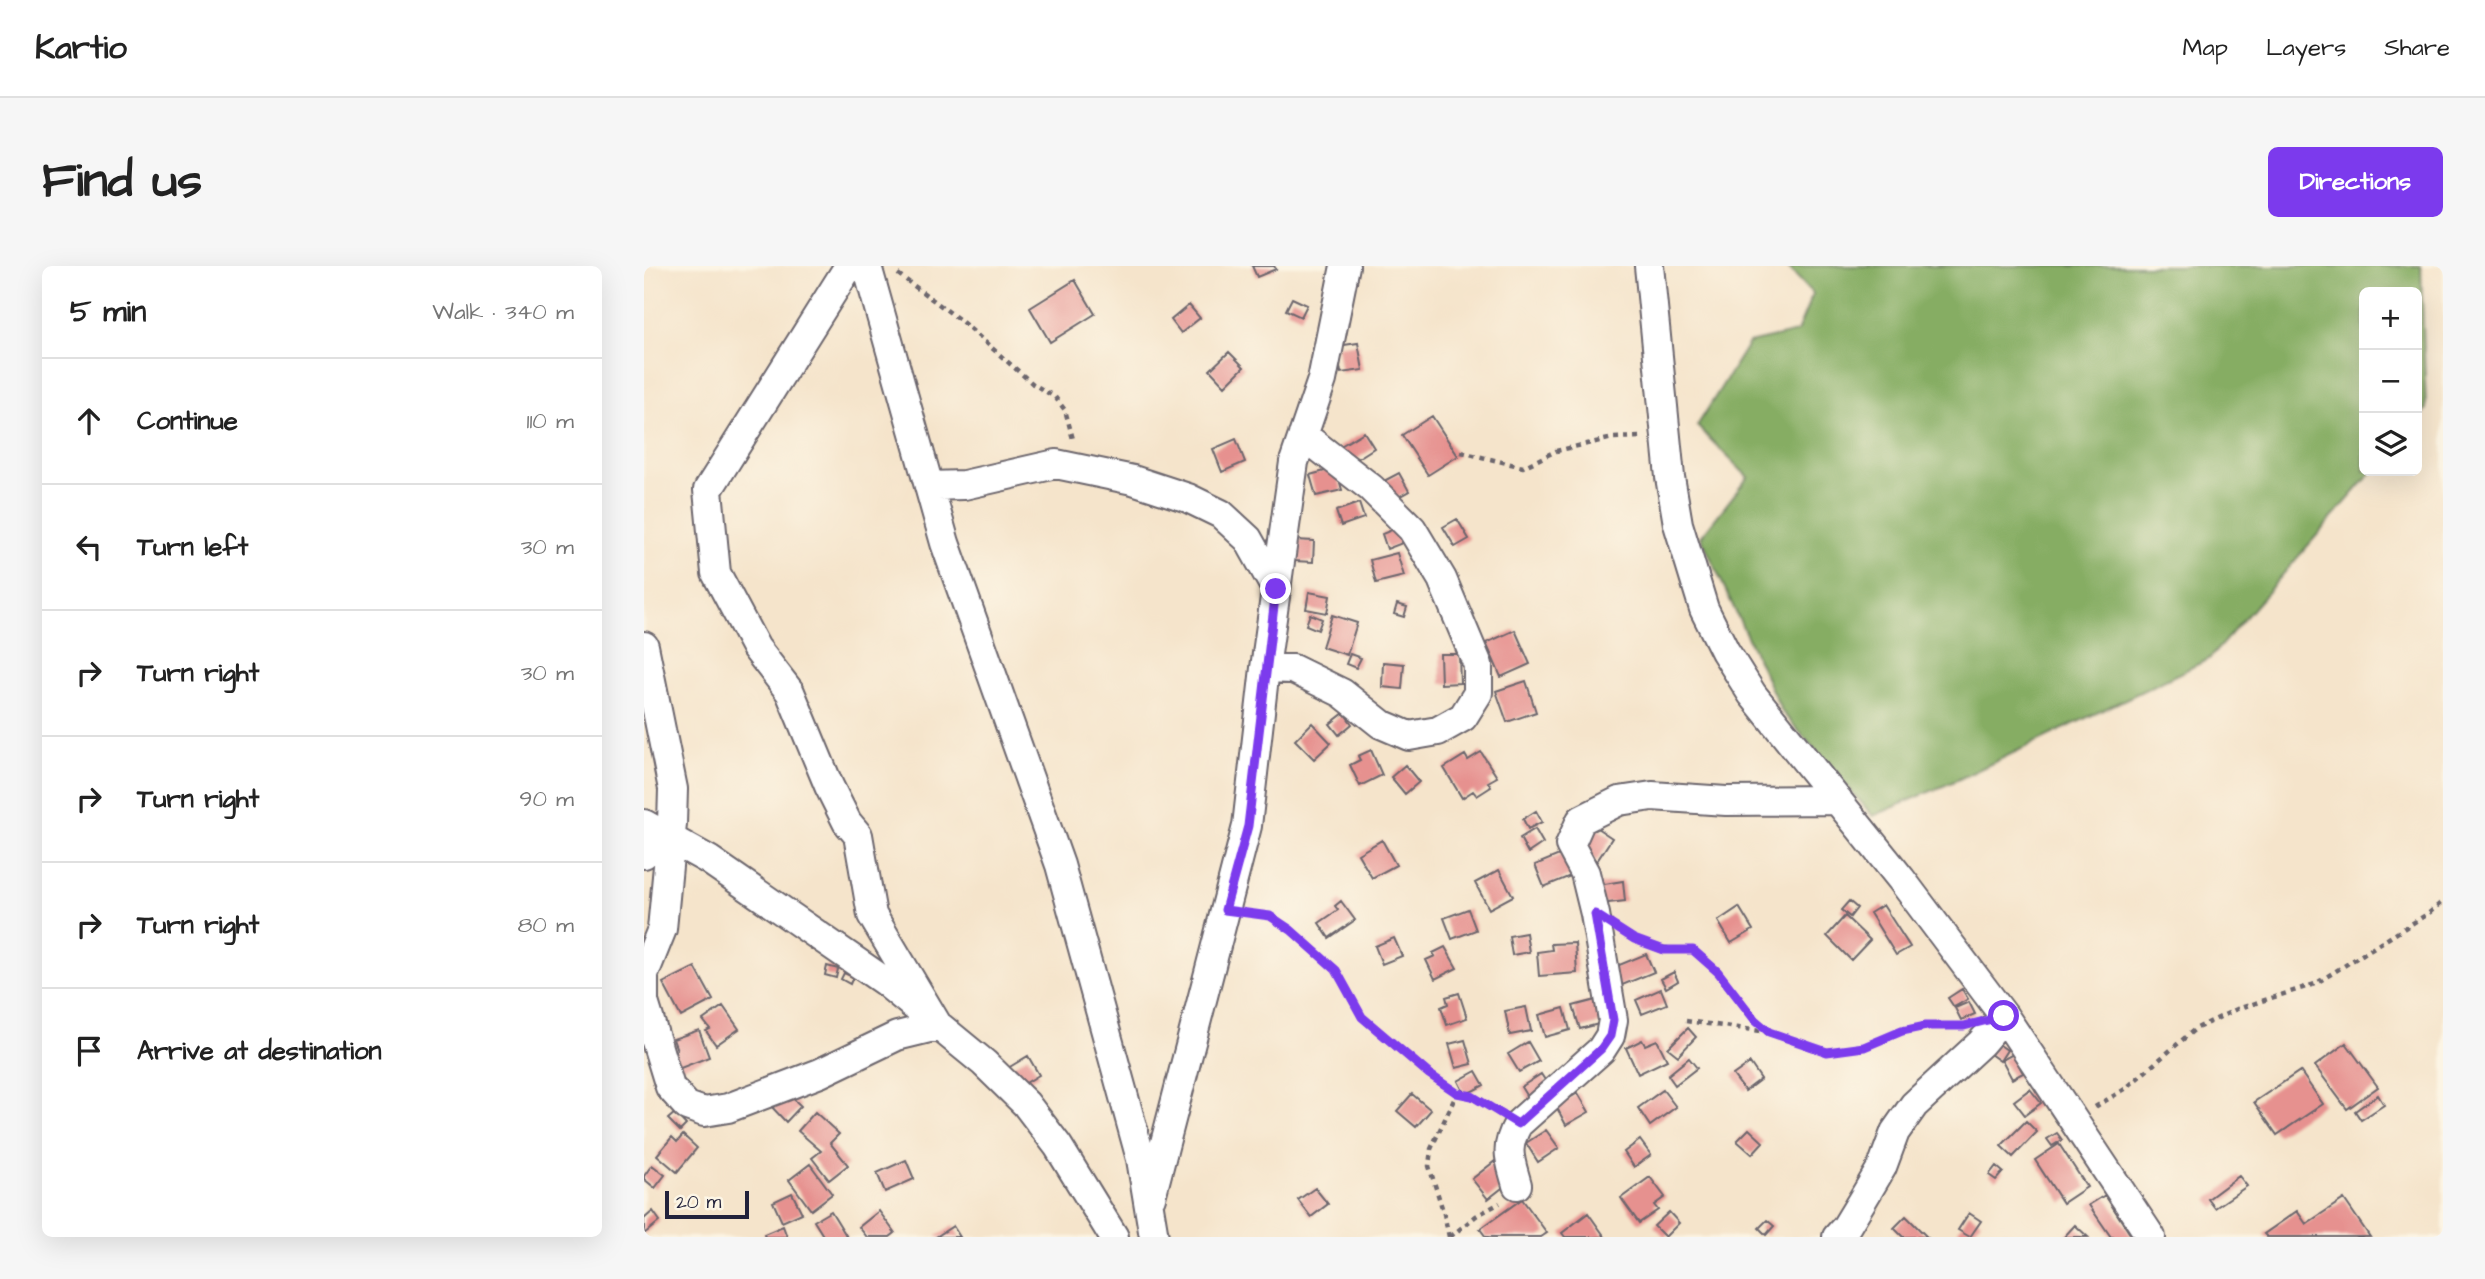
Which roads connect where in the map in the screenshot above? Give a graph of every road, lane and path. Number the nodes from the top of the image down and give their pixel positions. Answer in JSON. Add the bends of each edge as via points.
{"nodes":[{"id":1,"x":849,"y":266,"type":"edge"},
{"id":2,"x":867,"y":266,"type":"edge"},
{"id":3,"x":1345,"y":266,"type":"edge"},
{"id":4,"x":1648,"y":266,"type":"edge"},
{"id":5,"x":896,"y":273,"type":"dead end"},
{"id":6,"x":1303,"y":435,"type":"junction"},
{"id":7,"x":1665,"y":435,"type":"junction"},
{"id":8,"x":1461,"y":452,"type":"dead end"},
{"id":9,"x":1106,"y":475,"type":"junction"},
{"id":10,"x":929,"y":486,"type":"junction"},
{"id":11,"x":1276,"y":589,"type":"junction"},
{"id":12,"x":644,"y":646,"type":"edge"},
{"id":13,"x":1265,"y":668,"type":"junction"},
{"id":14,"x":1838,"y":800,"type":"junction"},
{"id":15,"x":655,"y":838,"type":"edge"},
{"id":16,"x":2443,"y":901,"type":"edge"},
{"id":17,"x":1225,"y":910,"type":"junction"},
{"id":18,"x":1595,"y":914,"type":"junction"},
{"id":19,"x":2004,"y":1016,"type":"junction"},
{"id":20,"x":1686,"y":1021,"type":"dead end"},
{"id":21,"x":938,"y":1026,"type":"junction"},
{"id":22,"x":1769,"y":1032,"type":"junction"},
{"id":23,"x":1457,"y":1093,"type":"junction"},
{"id":24,"x":2072,"y":1120,"type":"junction"},
{"id":25,"x":1518,"y":1124,"type":"junction"},
{"id":26,"x":1517,"y":1185,"type":"joint"},
{"id":27,"x":1150,"y":1204,"type":"junction"},
{"id":28,"x":1114,"y":1237,"type":"edge"},
{"id":29,"x":1154,"y":1237,"type":"edge"},
{"id":30,"x":1449,"y":1237,"type":"edge"},
{"id":31,"x":1837,"y":1237,"type":"edge"},
{"id":32,"x":2151,"y":1237,"type":"edge"}],
"edges":[{"from":1,"to":21,"type":"street","via":[[708,490],[716,573],[756,648],[790,692],[829,786],[858,835],[872,915]]},
{"from":2,"to":10,"type":"street"},
{"from":3,"to":6,"type":"street","via":[[1322,380]]},
{"from":4,"to":7,"type":"street"},
{"from":5,"to":9,"type":"path","via":[[1055,397],[1065,410],[1076,449]]},
{"from":6,"to":11,"type":"street","via":[[1294,462]]},
{"from":6,"to":13,"type":"street","via":[[1371,488],[1412,528],[1442,579],[1478,665],[1478,693],[1463,717],[1438,731],[1409,736],[1381,724],[1342,693],[1293,669]]},
{"from":7,"to":8,"type":"path","via":[[1613,439],[1556,451],[1523,467]]},
{"from":7,"to":14,"type":"street","via":[[1678,524],[1704,609],[1752,694]]},
{"from":9,"to":10,"type":"street","via":[[1056,464],[964,485]]},
{"from":9,"to":11,"type":"street","via":[[1188,498],[1221,514],[1248,538]]},
{"from":10,"to":27,"type":"street","via":[[1060,865]]},
{"from":11,"to":13,"type":"street"},
{"from":12,"to":15,"type":"street","via":[[673,789]]},
{"from":13,"to":17,"type":"street","via":[[1248,826]]},
{"from":14,"to":18,"type":"street","via":[[1652,796],[1619,800],[1581,820],[1570,845],[1585,873]]},
{"from":14,"to":19,"type":"street"},
{"from":15,"to":21,"type":"street","via":[[709,860],[884,981]]},
{"from":15,"to":21,"type":"street","via":[[662,929],[645,974],[644,1002],[670,1087],[687,1106],[704,1112],[728,1108],[820,1073],[897,1035]]},
{"from":16,"to":24,"type":"path","via":[[2315,984],[2237,1009],[2195,1029],[2125,1089]]},
{"from":17,"to":23,"type":"path","via":[[1270,916],[1291,930],[1336,970],[1362,1017]]},
{"from":17,"to":27,"type":"street"},
{"from":18,"to":22,"type":"path","via":[[1634,939],[1664,950],[1693,950]]},
{"from":18,"to":25,"type":"street","via":[[1613,1020],[1610,1036]]},
{"from":19,"to":22,"type":"path","via":[[1964,1026],[1926,1026],[1864,1047],[1827,1052]]},
{"from":19,"to":24,"type":"street"},
{"from":19,"to":31,"type":"street","via":[[1914,1105],[1895,1132],[1882,1167]]},
{"from":20,"to":22,"type":"path"},
{"from":21,"to":28,"type":"street","via":[[1026,1104],[1058,1146]]},
{"from":23,"to":25,"type":"path","via":[[1472,1096]]},
{"from":23,"to":30,"type":"path","via":[[1431,1149],[1429,1166]]},
{"from":24,"to":32,"type":"street"},
{"from":25,"to":26,"type":"street","via":[[1510,1139],[1509,1156]]},
{"from":26,"to":30,"type":"path","via":[[1499,1204]]},
{"from":27,"to":29,"type":"street"}]}
